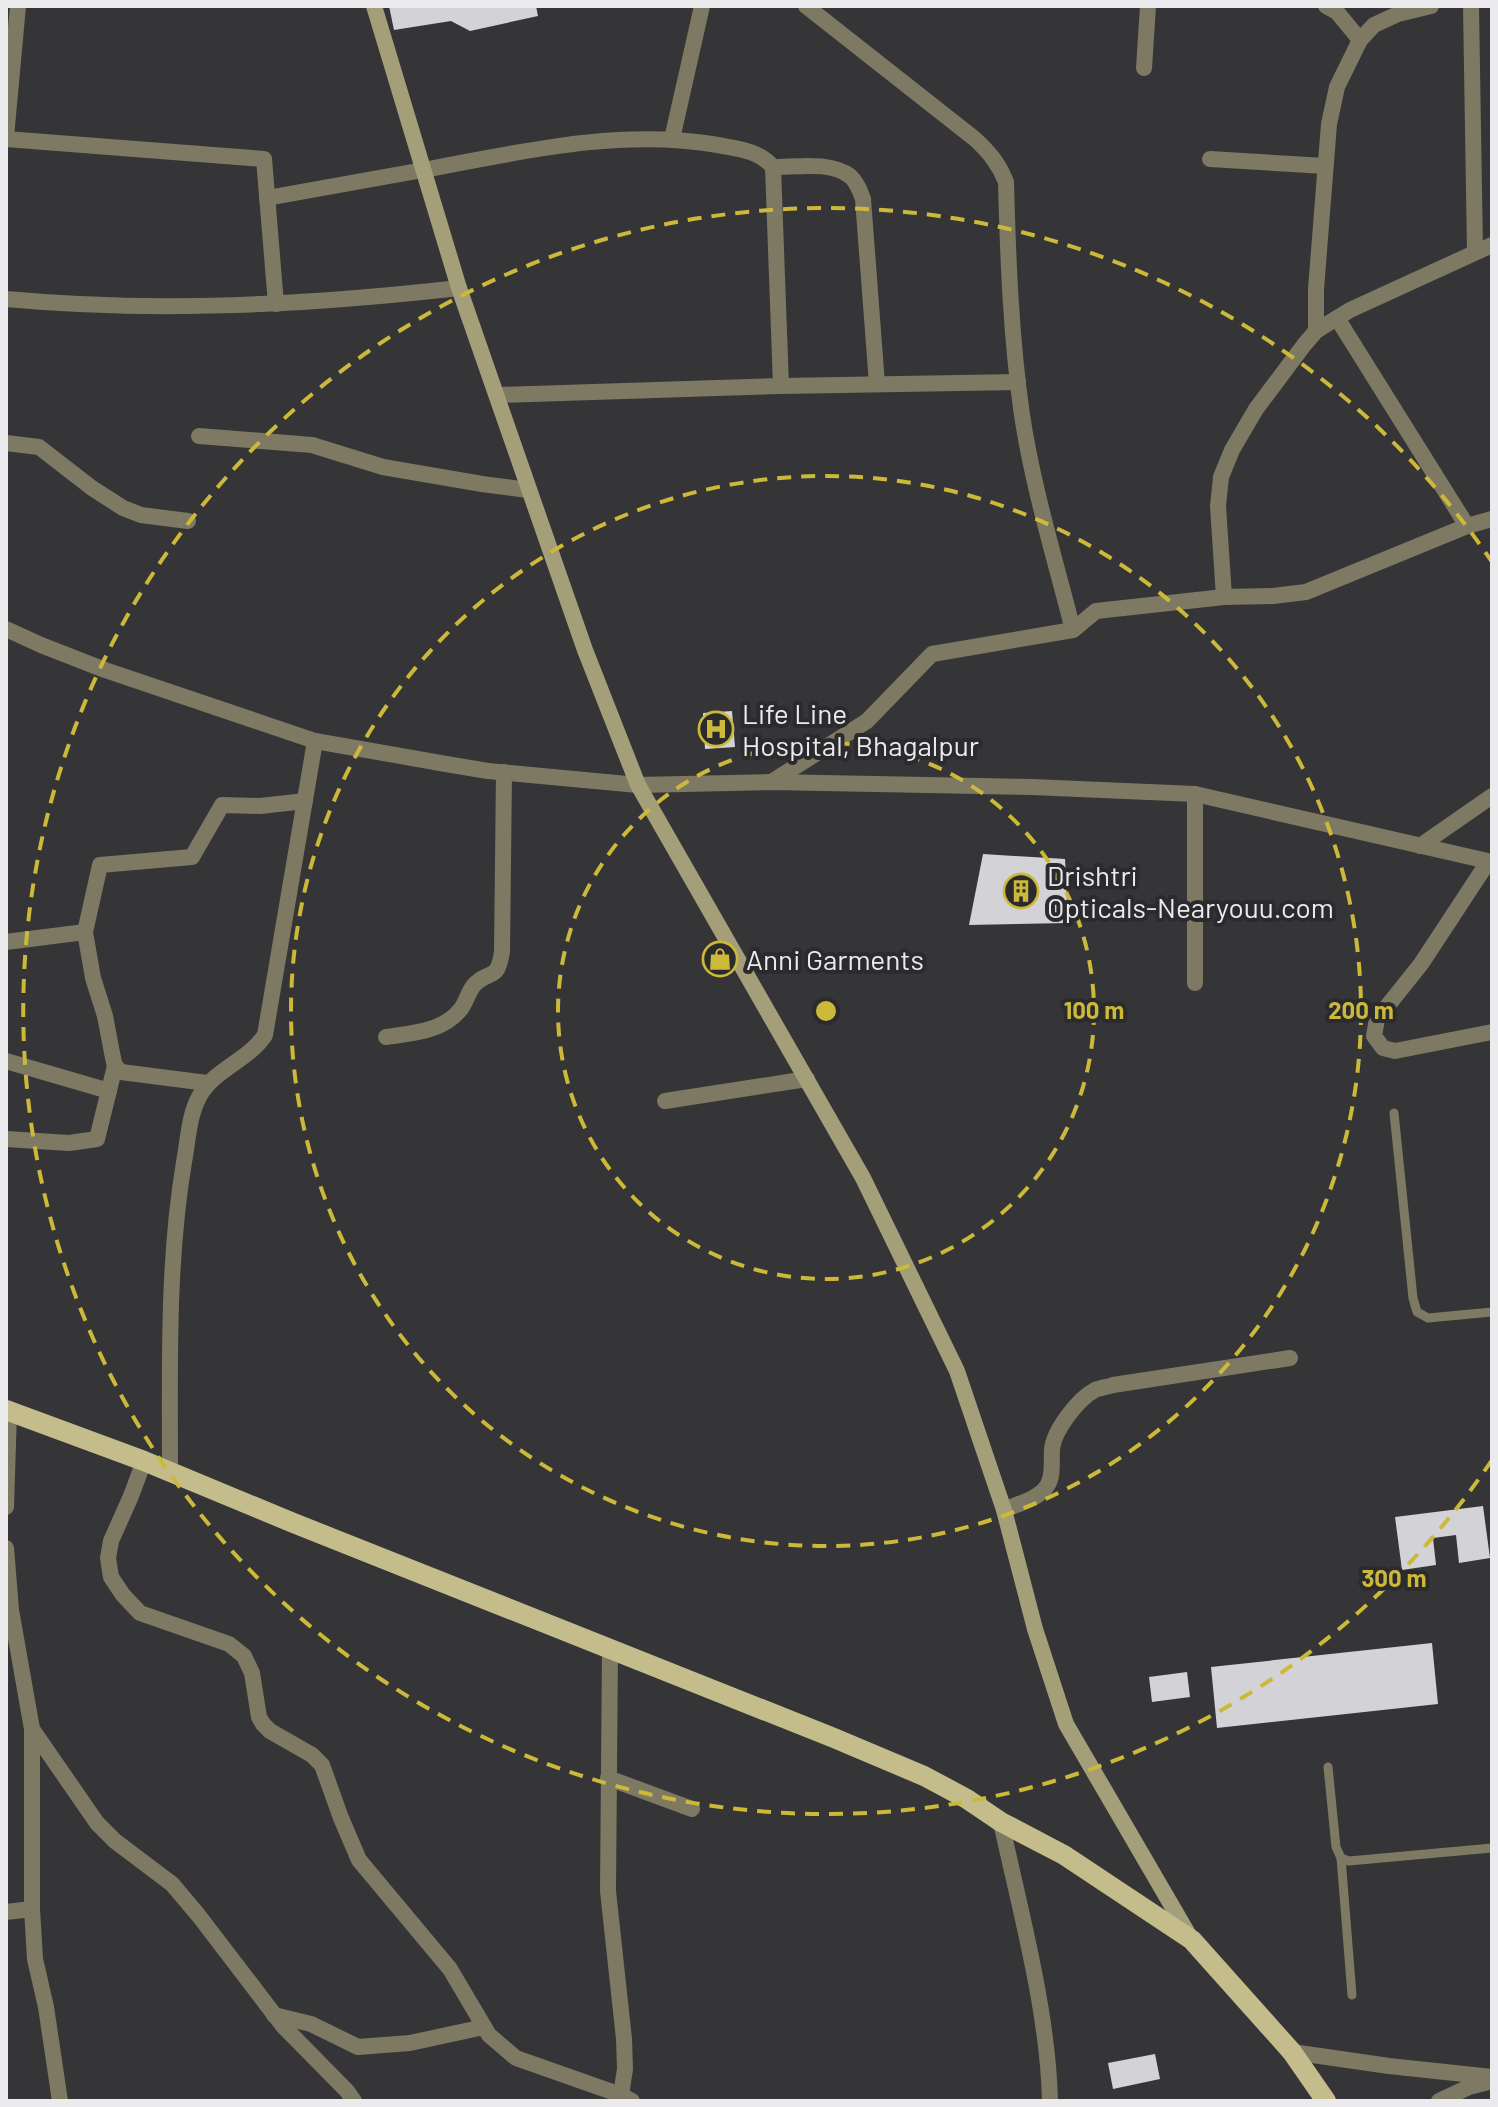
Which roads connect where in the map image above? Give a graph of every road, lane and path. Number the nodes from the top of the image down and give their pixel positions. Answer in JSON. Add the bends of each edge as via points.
{"nodes":[{"id":1,"x":18,"y":6,"type":"edge"},
{"id":2,"x":374,"y":6,"type":"edge"},
{"id":3,"x":702,"y":6,"type":"edge"},
{"id":4,"x":806,"y":6,"type":"edge"},
{"id":5,"x":1148,"y":6,"type":"edge"},
{"id":6,"x":1326,"y":6,"type":"edge"},
{"id":7,"x":1431,"y":6,"type":"edge"},
{"id":8,"x":1471,"y":6,"type":"edge"},
{"id":9,"x":1360,"y":40,"type":"junction"},
{"id":10,"x":1144,"y":68,"type":"dead end"},
{"id":11,"x":6,"y":138,"type":"edge"},
{"id":12,"x":672,"y":139,"type":"junction"},
{"id":13,"x":1210,"y":159,"type":"dead end"},
{"id":14,"x":1325,"y":166,"type":"junction"},
{"id":15,"x":773,"y":167,"type":"junction"},
{"id":16,"x":422,"y":170,"type":"junction"},
{"id":17,"x":267,"y":198,"type":"junction"},
{"id":18,"x":1488,"y":248,"type":"edge"},
{"id":19,"x":459,"y":288,"type":"junction"},
{"id":20,"x":6,"y":299,"type":"edge"},
{"id":21,"x":276,"y":304,"type":"junction"},
{"id":22,"x":1337,"y":318,"type":"junction"},
{"id":23,"x":1316,"y":331,"type":"junction"},
{"id":24,"x":1018,"y":382,"type":"junction"},
{"id":25,"x":877,"y":384,"type":"junction"},
{"id":26,"x":781,"y":386,"type":"junction"},
{"id":27,"x":498,"y":395,"type":"junction"},
{"id":28,"x":199,"y":436,"type":"dead end"},
{"id":29,"x":6,"y":443,"type":"edge"},
{"id":30,"x":528,"y":490,"type":"junction"},
{"id":31,"x":1492,"y":519,"type":"edge"},
{"id":32,"x":188,"y":521,"type":"dead end"},
{"id":33,"x":1467,"y":526,"type":"junction"},
{"id":34,"x":1224,"y":597,"type":"junction"},
{"id":35,"x":6,"y":629,"type":"edge"},
{"id":36,"x":1073,"y":630,"type":"junction"},
{"id":37,"x":315,"y":741,"type":"junction"},
{"id":38,"x":504,"y":772,"type":"junction"},
{"id":39,"x":771,"y":782,"type":"junction"},
{"id":40,"x":638,"y":785,"type":"junction"},
{"id":41,"x":1195,"y":794,"type":"junction"},
{"id":42,"x":1492,"y":796,"type":"edge"},
{"id":43,"x":305,"y":801,"type":"junction"},
{"id":44,"x":1420,"y":846,"type":"junction"},
{"id":45,"x":1490,"y":862,"type":"edge"},
{"id":46,"x":85,"y":932,"type":"junction"},
{"id":47,"x":6,"y":942,"type":"edge"},
{"id":48,"x":1195,"y":983,"type":"dead end"},
{"id":49,"x":1492,"y":1032,"type":"edge"},
{"id":50,"x":386,"y":1037,"type":"dead end"},
{"id":51,"x":6,"y":1061,"type":"edge"},
{"id":52,"x":115,"y":1066,"type":"junction"},
{"id":53,"x":807,"y":1079,"type":"junction"},
{"id":54,"x":207,"y":1083,"type":"junction"},
{"id":55,"x":109,"y":1091,"type":"junction"},
{"id":56,"x":665,"y":1101,"type":"dead end"},
{"id":57,"x":1394,"y":1113,"type":"dead end"},
{"id":58,"x":6,"y":1139,"type":"edge"},
{"id":59,"x":1492,"y":1312,"type":"edge"},
{"id":60,"x":1290,"y":1358,"type":"dead end"},
{"id":61,"x":8,"y":1411,"type":"edge"},
{"id":62,"x":144,"y":1461,"type":"junction"},
{"id":63,"x":170,"y":1472,"type":"junction"},
{"id":64,"x":6,"y":1507,"type":"edge"},
{"id":65,"x":1004,"y":1510,"type":"junction"},
{"id":66,"x":6,"y":1548,"type":"edge"},
{"id":67,"x":8,"y":1610,"type":"edge"},
{"id":68,"x":610,"y":1648,"type":"junction"},
{"id":69,"x":32,"y":1729,"type":"junction"},
{"id":70,"x":1328,"y":1767,"type":"dead end"},
{"id":71,"x":608,"y":1778,"type":"junction"},
{"id":72,"x":692,"y":1809,"type":"dead end"},
{"id":73,"x":1001,"y":1822,"type":"junction"},
{"id":74,"x":1492,"y":1848,"type":"edge"},
{"id":75,"x":1341,"y":1858,"type":"junction"},
{"id":76,"x":32,"y":1909,"type":"junction"},
{"id":77,"x":6,"y":1912,"type":"edge"},
{"id":78,"x":1192,"y":1940,"type":"junction"},
{"id":79,"x":1352,"y":1995,"type":"dead end"},
{"id":80,"x":274,"y":2015,"type":"junction"},
{"id":81,"x":484,"y":2027,"type":"junction"},
{"id":82,"x":1292,"y":2052,"type":"junction"},
{"id":83,"x":1492,"y":2079,"type":"edge"},
{"id":84,"x":627,"y":2098,"type":"edge"},
{"id":85,"x":60,"y":2101,"type":"edge"},
{"id":86,"x":354,"y":2101,"type":"edge"},
{"id":87,"x":1050,"y":2101,"type":"edge"},
{"id":88,"x":1326,"y":2101,"type":"edge"},
{"id":89,"x":1439,"y":2101,"type":"edge"}],
"edges":[{"from":1,"to":11,"type":"street"},
{"from":2,"to":16,"type":"main road"},
{"from":3,"to":12,"type":"street"},
{"from":4,"to":24,"type":"street","via":[[975,139],[1001,169]]},
{"from":5,"to":10,"type":"street"},
{"from":6,"to":9,"type":"street"},
{"from":7,"to":9,"type":"street","via":[[1386,19]]},
{"from":8,"to":18,"type":"street"},
{"from":9,"to":14,"type":"street","via":[[1337,87]]},
{"from":11,"to":17,"type":"street","via":[[264,159]]},
{"from":12,"to":15,"type":"street","via":[[752,151]]},
{"from":12,"to":16,"type":"street","via":[[559,144]]},
{"from":13,"to":14,"type":"street"},
{"from":14,"to":23,"type":"street"},
{"from":15,"to":25,"type":"street","via":[[823,167],[851,177],[858,187]]},
{"from":15,"to":26,"type":"street"},
{"from":16,"to":17,"type":"street"},
{"from":16,"to":19,"type":"main road"},
{"from":17,"to":21,"type":"street"},
{"from":18,"to":22,"type":"street"},
{"from":19,"to":21,"type":"street"},
{"from":19,"to":27,"type":"main road"},
{"from":20,"to":21,"type":"street","via":[[217,307]]},
{"from":22,"to":23,"type":"street"},
{"from":22,"to":33,"type":"street"},
{"from":23,"to":34,"type":"street","via":[[1256,409],[1221,477]]},
{"from":24,"to":25,"type":"street"},
{"from":24,"to":36,"type":"street","via":[[1034,478]]},
{"from":25,"to":26,"type":"street"},
{"from":26,"to":27,"type":"street"},
{"from":27,"to":30,"type":"main road"},
{"from":28,"to":30,"type":"street","via":[[312,445],[383,467]]},
{"from":29,"to":32,"type":"street","via":[[39,447],[123,508]]},
{"from":30,"to":40,"type":"main road"},
{"from":31,"to":33,"type":"street"},
{"from":33,"to":34,"type":"street","via":[[1306,592]]},
{"from":34,"to":36,"type":"street","via":[[1096,611]]},
{"from":35,"to":37,"type":"street","via":[[105,670]]},
{"from":36,"to":39,"type":"street","via":[[932,654],[867,721]]},
{"from":37,"to":38,"type":"street"},
{"from":37,"to":43,"type":"street"},
{"from":38,"to":40,"type":"street"},
{"from":38,"to":50,"type":"street","via":[[500,967],[477,981],[463,1007],[443,1026]]},
{"from":39,"to":40,"type":"street"},
{"from":39,"to":41,"type":"street"},
{"from":40,"to":53,"type":"main road"},
{"from":41,"to":44,"type":"street"},
{"from":41,"to":48,"type":"street"},
{"from":42,"to":44,"type":"street"},
{"from":43,"to":46,"type":"street","via":[[222,805],[192,857],[100,865]]},
{"from":43,"to":54,"type":"street","via":[[265,1035]]},
{"from":44,"to":45,"type":"street"},
{"from":45,"to":49,"type":"street","via":[[1377,1019],[1374,1036],[1383,1048],[1395,1051]]},
{"from":46,"to":47,"type":"street"},
{"from":46,"to":52,"type":"street"},
{"from":51,"to":55,"type":"street"},
{"from":52,"to":54,"type":"street","via":[[121,1072]]},
{"from":52,"to":55,"type":"street"},
{"from":53,"to":56,"type":"street"},
{"from":53,"to":65,"type":"main road","via":[[863,1178],[957,1371]]},
{"from":54,"to":63,"type":"street","via":[[191,1120],[174,1244]]},
{"from":55,"to":58,"type":"street","via":[[97,1139]]},
{"from":57,"to":59,"type":"lane","via":[[1417,1312],[1428,1318]]},
{"from":60,"to":65,"type":"street","via":[[1095,1391],[1057,1432],[1045,1489]]},
{"from":61,"to":62,"type":"main road"},
{"from":61,"to":64,"type":"street"},
{"from":62,"to":63,"type":"main road"},
{"from":62,"to":81,"type":"street","via":[[111,1541],[111,1577],[140,1613],[229,1644],[244,1656],[263,1724],[322,1765],[359,1860],[450,1969]]},
{"from":63,"to":68,"type":"main road"},
{"from":65,"to":78,"type":"main road","via":[[1066,1724]]},
{"from":66,"to":67,"type":"street"},
{"from":67,"to":69,"type":"street"},
{"from":68,"to":71,"type":"street"},
{"from":68,"to":73,"type":"main road","via":[[924,1776]]},
{"from":69,"to":76,"type":"street"},
{"from":69,"to":80,"type":"street","via":[[97,1823],[172,1884]]},
{"from":70,"to":75,"type":"lane"},
{"from":71,"to":72,"type":"street"},
{"from":71,"to":84,"type":"street","via":[[608,1891]]},
{"from":73,"to":78,"type":"main road","via":[[1064,1855]]},
{"from":73,"to":87,"type":"street","via":[[1039,1999]]},
{"from":74,"to":75,"type":"lane"},
{"from":75,"to":79,"type":"lane"},
{"from":76,"to":77,"type":"street"},
{"from":76,"to":85,"type":"street","via":[[35,1959]]},
{"from":78,"to":82,"type":"main road"},
{"from":80,"to":81,"type":"street","via":[[311,2024],[358,2047],[410,2043]]},
{"from":80,"to":86,"type":"street"},
{"from":81,"to":84,"type":"street","via":[[516,2058]]},
{"from":82,"to":83,"type":"street"},
{"from":82,"to":88,"type":"main road"},
{"from":83,"to":89,"type":"street"}]}
